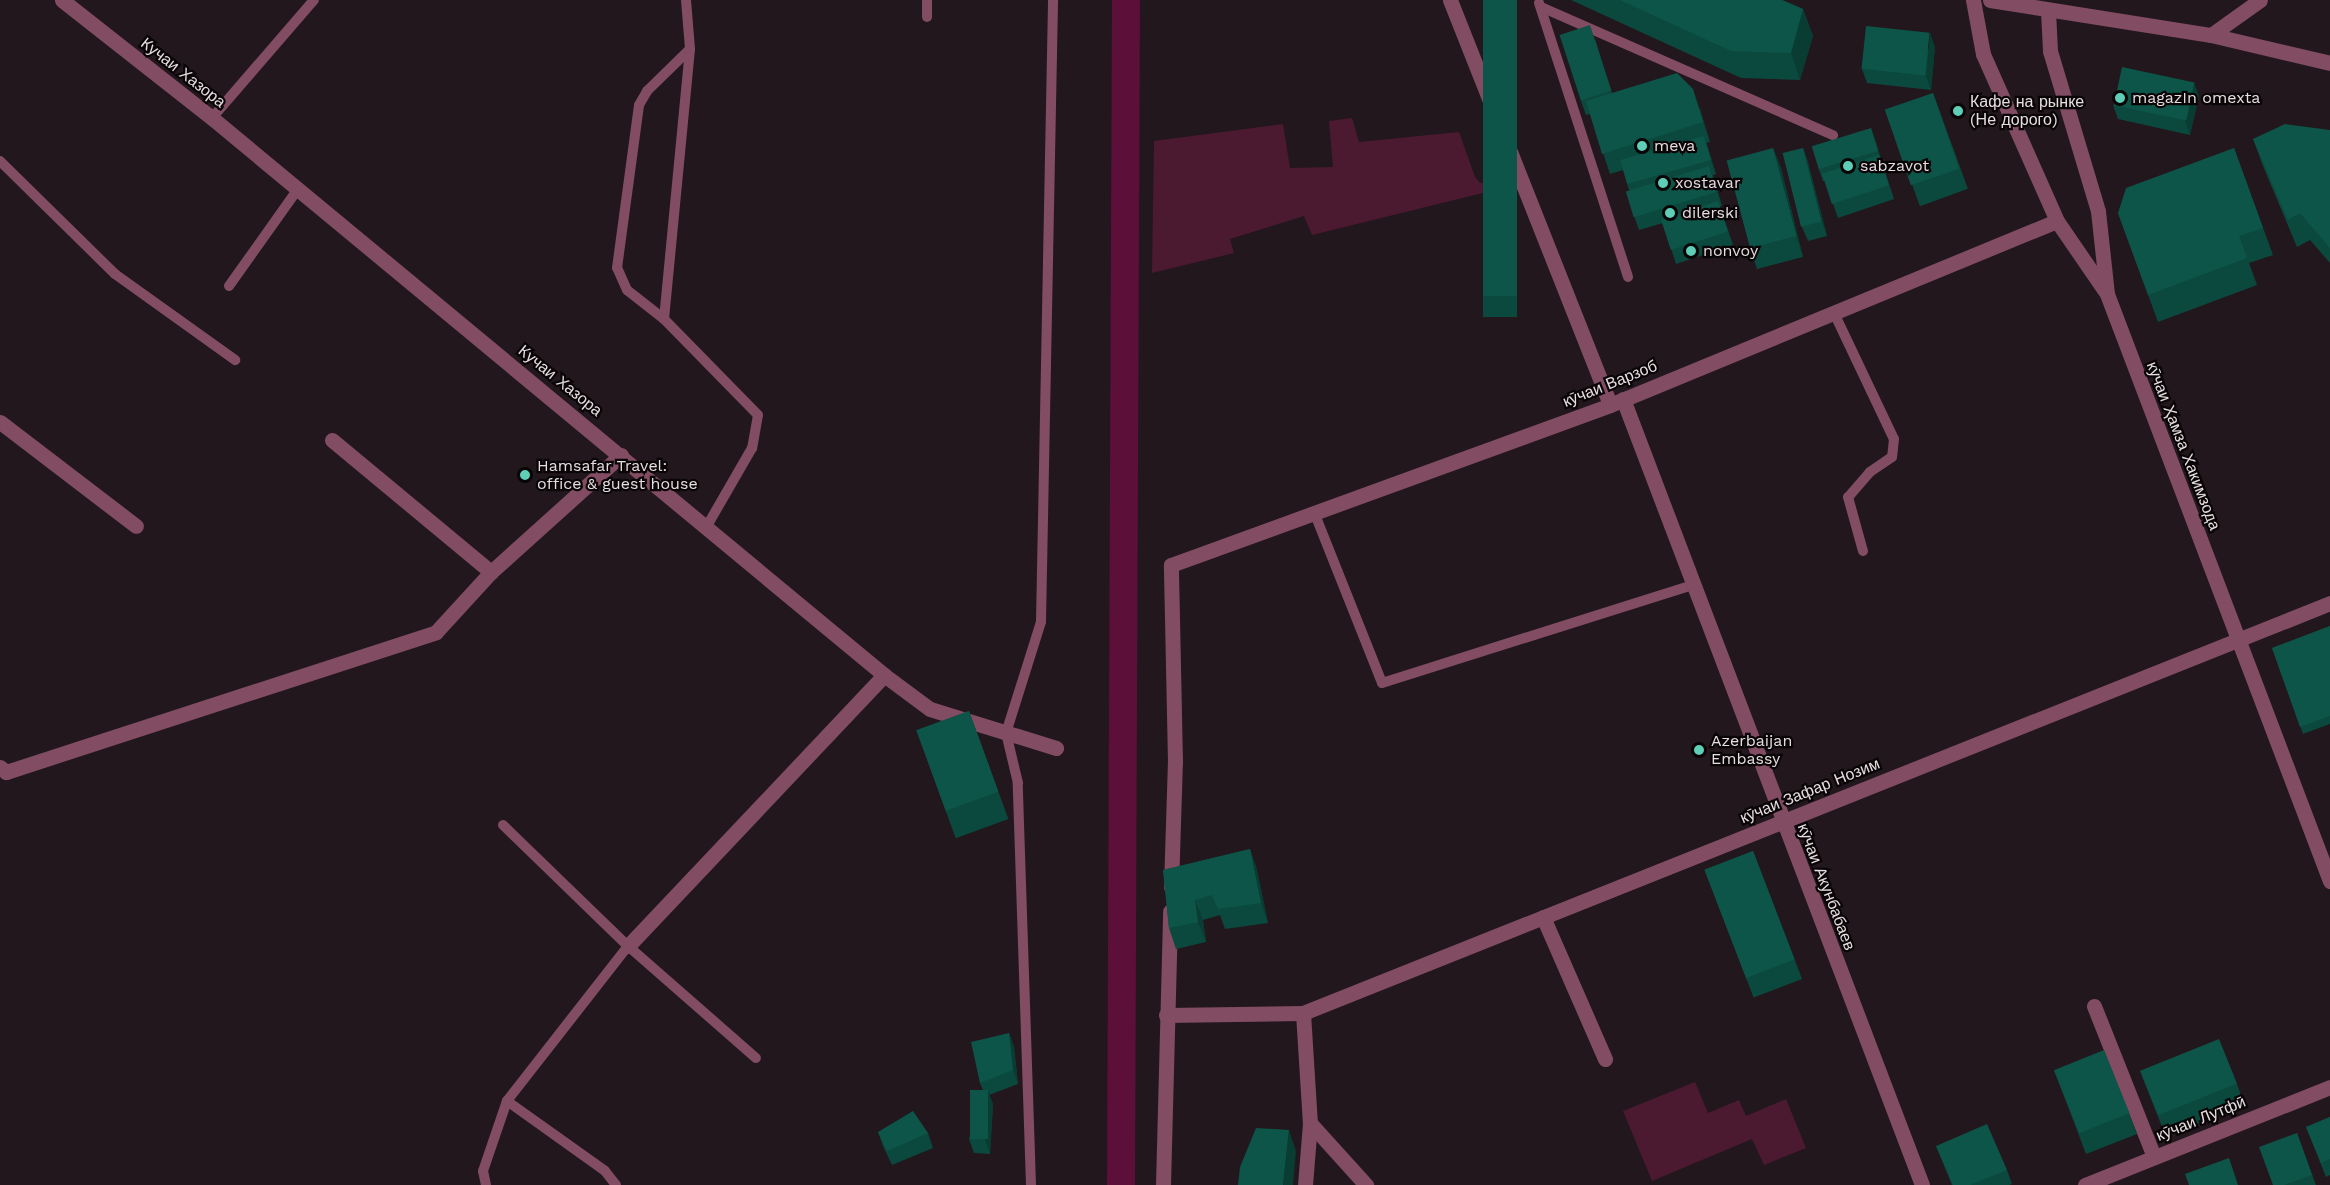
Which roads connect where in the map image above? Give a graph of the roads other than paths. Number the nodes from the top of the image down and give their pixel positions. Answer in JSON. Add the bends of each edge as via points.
{"nodes":[{"id":1,"x":62,"y":0,"type":"edge"},
{"id":2,"x":314,"y":0,"type":"edge"},
{"id":3,"x":686,"y":0,"type":"edge"},
{"id":4,"x":927,"y":0,"type":"edge"},
{"id":5,"x":1053,"y":0,"type":"edge"},
{"id":6,"x":1450,"y":0,"type":"edge"},
{"id":7,"x":1973,"y":0,"type":"edge"},
{"id":8,"x":1990,"y":0,"type":"edge"},
{"id":9,"x":2260,"y":0,"type":"edge"},
{"id":10,"x":1540,"y":4,"type":"edge"},
{"id":11,"x":2048,"y":11,"type":"junction"},
{"id":12,"x":927,"y":17,"type":"dead end"},
{"id":13,"x":2211,"y":35,"type":"junction"},
{"id":14,"x":690,"y":49,"type":"junction"},
{"id":15,"x":2330,"y":63,"type":"edge"},
{"id":16,"x":212,"y":118,"type":"junction"},
{"id":17,"x":1833,"y":135,"type":"dead end"},
{"id":18,"x":0,"y":161,"type":"edge"},
{"id":19,"x":298,"y":189,"type":"junction"},
{"id":20,"x":2057,"y":221,"type":"junction"},
{"id":21,"x":1628,"y":277,"type":"dead end"},
{"id":22,"x":229,"y":286,"type":"dead end"},
{"id":23,"x":2107,"y":294,"type":"junction"},
{"id":24,"x":1835,"y":315,"type":"junction"},
{"id":25,"x":664,"y":319,"type":"junction"},
{"id":26,"x":235,"y":360,"type":"dead end"},
{"id":27,"x":1617,"y":402,"type":"junction"},
{"id":28,"x":0,"y":422,"type":"edge"},
{"id":29,"x":332,"y":440,"type":"dead end"},
{"id":30,"x":621,"y":455,"type":"junction"},
{"id":31,"x":1314,"y":512,"type":"junction"},
{"id":32,"x":136,"y":526,"type":"dead end"},
{"id":33,"x":707,"y":526,"type":"junction"},
{"id":34,"x":1863,"y":551,"type":"dead end"},
{"id":35,"x":491,"y":572,"type":"junction"},
{"id":36,"x":1692,"y":585,"type":"junction"},
{"id":37,"x":2330,"y":603,"type":"edge"},
{"id":38,"x":2237,"y":640,"type":"junction"},
{"id":39,"x":884,"y":675,"type":"junction"},
{"id":40,"x":1006,"y":733,"type":"junction"},
{"id":41,"x":1056,"y":748,"type":"dead end"},
{"id":42,"x":0,"y":767,"type":"edge"},
{"id":43,"x":1781,"y":822,"type":"junction"},
{"id":44,"x":502,"y":825,"type":"dead end"},
{"id":45,"x":2327,"y":863,"type":"edge"},
{"id":46,"x":2330,"y":881,"type":"edge"},
{"id":47,"x":1544,"y":917,"type":"junction"},
{"id":48,"x":628,"y":946,"type":"junction"},
{"id":49,"x":2094,"y":1006,"type":"dead end"},
{"id":50,"x":1303,"y":1013,"type":"junction"},
{"id":51,"x":1166,"y":1015,"type":"junction"},
{"id":52,"x":756,"y":1058,"type":"dead end"},
{"id":53,"x":1605,"y":1059,"type":"dead end"},
{"id":54,"x":2330,"y":1087,"type":"edge"},
{"id":55,"x":507,"y":1101,"type":"junction"},
{"id":56,"x":1310,"y":1123,"type":"junction"},
{"id":57,"x":2154,"y":1157,"type":"junction"},
{"id":58,"x":486,"y":1185,"type":"edge"},
{"id":59,"x":616,"y":1185,"type":"edge"},
{"id":60,"x":1031,"y":1185,"type":"edge"},
{"id":61,"x":1164,"y":1185,"type":"edge"},
{"id":62,"x":1305,"y":1185,"type":"edge"},
{"id":63,"x":1366,"y":1185,"type":"edge"},
{"id":64,"x":1922,"y":1185,"type":"edge"},
{"id":65,"x":2085,"y":1185,"type":"edge"}],
"edges":[{"from":1,"to":16,"type":"street","name":"Кучаи Хазора"},
{"from":2,"to":16,"type":"lane"},
{"from":3,"to":14,"type":"lane"},
{"from":4,"to":12,"type":"lane"},
{"from":5,"to":40,"type":"lane","via":[[1041,622]]},
{"from":6,"to":27,"type":"street","name":"кӯчаи Акунбабаев"},
{"from":7,"to":20,"type":"street","via":[[1983,54]]},
{"from":8,"to":11,"type":"street"},
{"from":9,"to":13,"type":"street"},
{"from":10,"to":17,"type":"lane"},
{"from":10,"to":21,"type":"lane"},
{"from":11,"to":13,"type":"street"},
{"from":11,"to":23,"type":"street","name":"кӯчаи Ҳамза Хакимзода","via":[[2050,51],[2098,211]]},
{"from":13,"to":15,"type":"street"},
{"from":14,"to":25,"type":"lane"},
{"from":14,"to":25,"type":"lane","via":[[647,91],[639,105],[617,268],[627,290]]},
{"from":16,"to":19,"type":"street","name":"Кучаи Хазора"},
{"from":18,"to":26,"type":"lane","via":[[115,274]]},
{"from":19,"to":22,"type":"lane"},
{"from":19,"to":30,"type":"street","name":"Кучаи Хазора"},
{"from":20,"to":23,"type":"street"},
{"from":20,"to":24,"type":"street","name":"кӯчаи Варзоб"},
{"from":23,"to":38,"type":"street","name":"кӯчаи Ҳамза Хакимзода"},
{"from":24,"to":27,"type":"street","name":"кӯчаи Варзоб"},
{"from":24,"to":34,"type":"lane","via":[[1894,439],[1892,457],[1870,472],[1848,497]]},
{"from":25,"to":33,"type":"lane","via":[[758,415],[752,448]]},
{"from":27,"to":31,"type":"street","name":"кӯчаи Варзоб"},
{"from":27,"to":36,"type":"street","name":"кӯчаи Акунбабаев"},
{"from":28,"to":32,"type":"street"},
{"from":29,"to":35,"type":"street"},
{"from":30,"to":33,"type":"street","name":"Кучаи Хазора"},
{"from":30,"to":35,"type":"street"},
{"from":31,"to":36,"type":"lane","via":[[1383,683]]},
{"from":31,"to":51,"type":"street","name":"кӯчаи Варзоб","via":[[1171,565],[1175,762]]},
{"from":33,"to":39,"type":"street","name":"Кучаи Хазора"},
{"from":35,"to":42,"type":"street","via":[[436,632],[6,772]]},
{"from":36,"to":43,"type":"street","name":"кӯчаи Акунбабаев"},
{"from":37,"to":38,"type":"street","name":"кӯчаи Зафар Нозим"},
{"from":38,"to":43,"type":"street","name":"кӯчаи Зафар Нозим"},
{"from":38,"to":45,"type":"street","name":"кӯчаи Ҳамза Хакимзода"},
{"from":39,"to":40,"type":"street","name":"Кучаи Хазора","via":[[930,709]]},
{"from":39,"to":48,"type":"street"},
{"from":40,"to":41,"type":"street","name":"Кучаи Хазора"},
{"from":40,"to":60,"type":"lane","via":[[1018,783]]},
{"from":43,"to":47,"type":"street","name":"кӯчаи Зафар Нозим"},
{"from":43,"to":64,"type":"street","name":"кӯчаи Акунбабаев"},
{"from":44,"to":48,"type":"lane"},
{"from":45,"to":46,"type":"street","name":"кӯчаи Ҳамза Хакимзода"},
{"from":47,"to":50,"type":"street","name":"кӯчаи Зафар Нозим"},
{"from":47,"to":53,"type":"street"},
{"from":48,"to":52,"type":"lane"},
{"from":48,"to":55,"type":"lane"},
{"from":49,"to":57,"type":"street"},
{"from":50,"to":51,"type":"street"},
{"from":50,"to":56,"type":"street"},
{"from":51,"to":61,"type":"street"},
{"from":54,"to":57,"type":"street","name":"кӯчаи Лутфӣ"},
{"from":55,"to":58,"type":"lane","via":[[483,1171]]},
{"from":55,"to":59,"type":"lane","via":[[605,1171]]},
{"from":56,"to":62,"type":"street"},
{"from":56,"to":63,"type":"street"},
{"from":57,"to":65,"type":"street","name":"кӯчаи Лутфӣ"}]}
